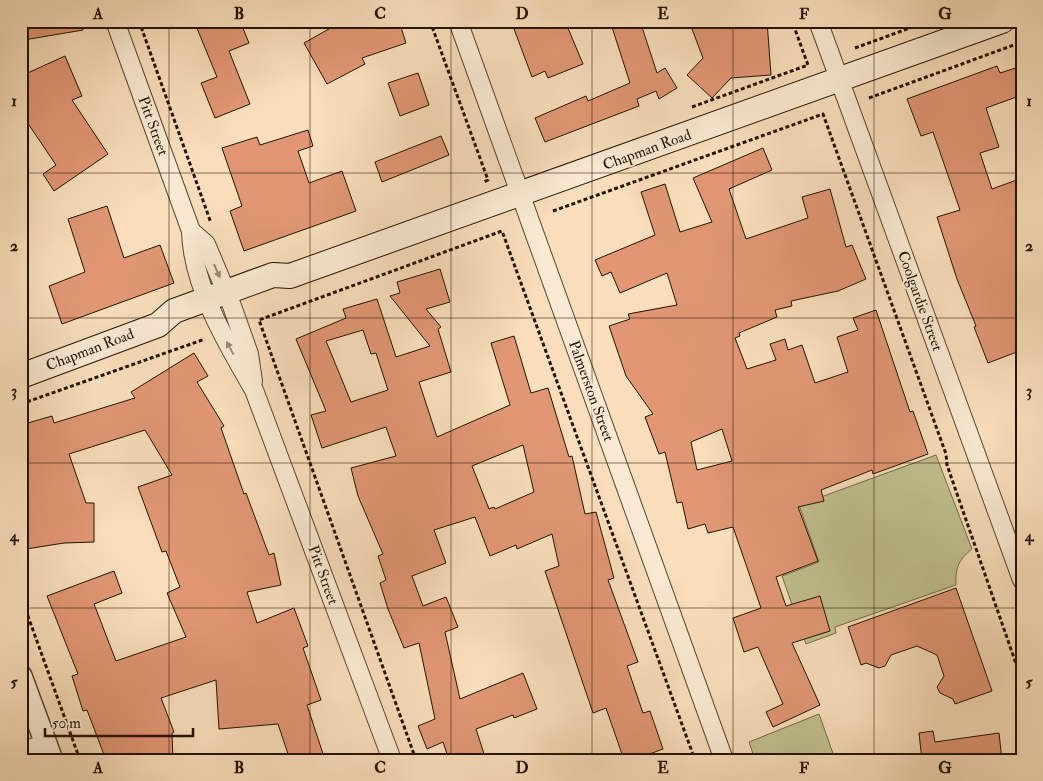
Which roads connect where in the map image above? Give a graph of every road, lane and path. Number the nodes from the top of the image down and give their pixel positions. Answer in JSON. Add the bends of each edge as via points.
{"nodes":[{"id":1,"x":115,"y":21,"type":"edge"},
{"id":2,"x":138,"y":21,"type":"edge"},
{"id":3,"x":430,"y":21,"type":"edge"},
{"id":4,"x":458,"y":21,"type":"edge"},
{"id":5,"x":792,"y":21,"type":"edge"},
{"id":6,"x":818,"y":21,"type":"edge"},
{"id":7,"x":928,"y":21,"type":"edge"},
{"id":8,"x":1002,"y":21,"type":"edge"},
{"id":9,"x":1022,"y":42,"type":"edge"},
{"id":10,"x":855,"y":48,"type":"dead end"},
{"id":11,"x":808,"y":65,"type":"dead end"},
{"id":12,"x":839,"y":80,"type":"junction"},
{"id":13,"x":869,"y":98,"type":"dead end"},
{"id":14,"x":488,"y":180,"type":"dead end"},
{"id":15,"x":520,"y":195,"type":"junction"},
{"id":16,"x":553,"y":211,"type":"dead end"},
{"id":17,"x":214,"y":230,"type":"dead end"},
{"id":18,"x":220,"y":303,"type":"junction"},
{"id":19,"x":212,"y":336,"type":"dead end"},
{"id":20,"x":21,"y":376,"type":"edge"},
{"id":21,"x":21,"y":404,"type":"edge"},
{"id":22,"x":1022,"y":580,"type":"edge"},
{"id":23,"x":21,"y":597,"type":"edge"},
{"id":24,"x":21,"y":676,"type":"edge"},
{"id":25,"x":1022,"y":681,"type":"edge"},
{"id":26,"x":49,"y":751,"type":"edge"},
{"id":27,"x":21,"y":752,"type":"edge"},
{"id":28,"x":80,"y":760,"type":"edge"},
{"id":29,"x":392,"y":760,"type":"edge"},
{"id":30,"x":416,"y":760,"type":"edge"},
{"id":31,"x":695,"y":760,"type":"edge"},
{"id":32,"x":724,"y":760,"type":"edge"}],
"edges":[{"from":1,"to":18,"type":"street","name":"Pitt Street","via":[[191,231],[192,250]]},
{"from":2,"to":17,"type":"path"},
{"from":3,"to":14,"type":"path"},
{"from":4,"to":15,"type":"street","name":"Palmerston Street"},
{"from":5,"to":11,"type":"path"},
{"from":6,"to":12,"type":"street","name":"Coolgardie Street"},
{"from":7,"to":10,"type":"path"},
{"from":8,"to":12,"type":"main road","name":"Chapman Road"},
{"from":9,"to":13,"type":"path"},
{"from":12,"to":15,"type":"main road","name":"Chapman Road"},
{"from":12,"to":22,"type":"street","name":"Coolgardie Street"},
{"from":15,"to":18,"type":"main road","name":"Chapman Road","via":[[290,276],[283,286]]},
{"from":15,"to":32,"type":"street","name":"Palmerston Street"},
{"from":16,"to":25,"type":"path","via":[[823,114],[946,454],[947,465]]},
{"from":18,"to":20,"type":"main road","name":"Chapman Road","via":[[179,326],[158,324]]},
{"from":18,"to":29,"type":"street","name":"Pitt Street","via":[[249,354],[254,390]]},
{"from":19,"to":21,"type":"path"},
{"from":23,"to":28,"type":"path"},
{"from":24,"to":26,"type":"street"},
{"from":26,"to":27,"type":"street"},
{"from":30,"to":31,"type":"path","via":[[259,320],[502,231]]}]}
